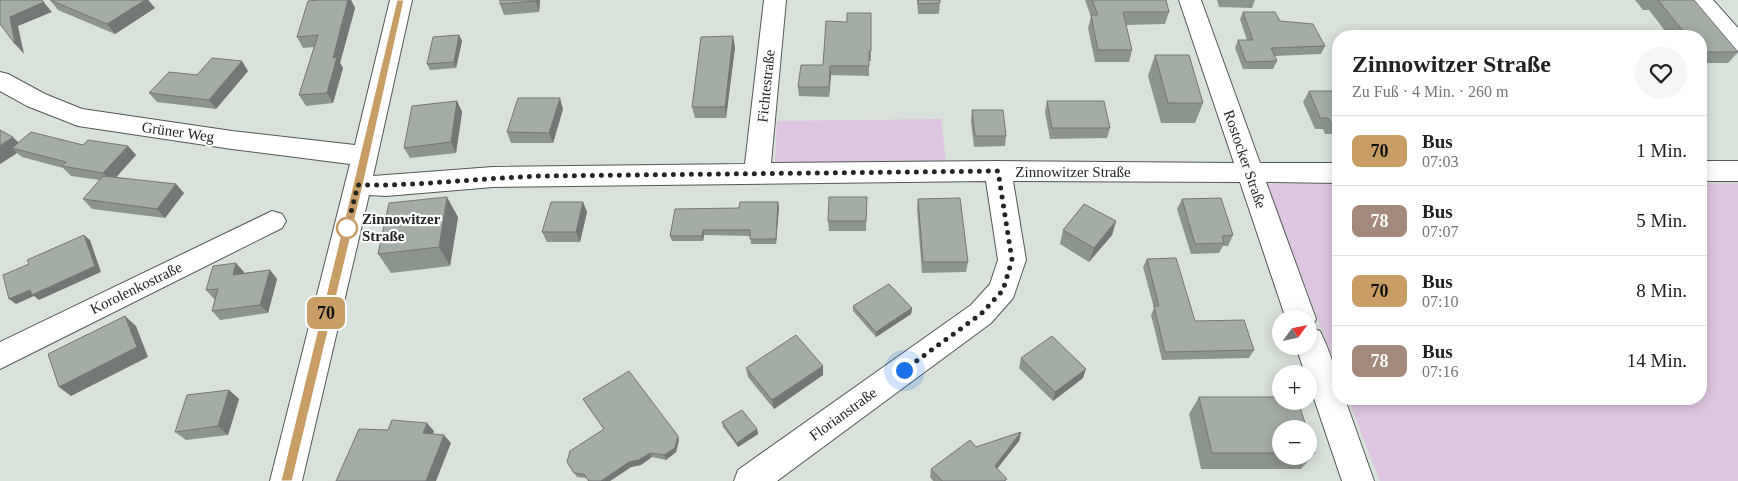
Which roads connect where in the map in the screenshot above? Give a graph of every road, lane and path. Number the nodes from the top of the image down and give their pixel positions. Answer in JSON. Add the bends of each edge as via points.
{"nodes":[{"id":1,"x":401,"y":0,"type":"edge"},
{"id":2,"x":775,"y":0,"type":"edge"},
{"id":3,"x":1190,"y":0,"type":"edge"},
{"id":4,"x":1701,"y":0,"type":"edge"},
{"id":5,"x":1738,"y":43,"type":"edge"},
{"id":6,"x":0,"y":80,"type":"edge"},
{"id":7,"x":364,"y":156,"type":"junction"},
{"id":8,"x":998,"y":171,"type":"junction"},
{"id":9,"x":1707,"y":171,"type":"edge"},
{"id":10,"x":1738,"y":171,"type":"edge"},
{"id":11,"x":757,"y":173,"type":"junction"},
{"id":12,"x":1250,"y":173,"type":"junction"},
{"id":13,"x":1332,"y":173,"type":"edge"},
{"id":14,"x":358,"y":185,"type":"junction"},
{"id":15,"x":272,"y":221,"type":"dead end"},
{"id":16,"x":1298,"y":310,"type":"edge"},
{"id":17,"x":1314,"y":355,"type":"edge"},
{"id":18,"x":0,"y":356,"type":"edge"},
{"id":19,"x":286,"y":481,"type":"edge"},
{"id":20,"x":750,"y":481,"type":"edge"},
{"id":21,"x":1358,"y":481,"type":"edge"}],
"edges":[{"from":1,"to":7,"type":"street"},
{"from":2,"to":11,"type":"street","name":"Fichtestraße"},
{"from":3,"to":12,"type":"street","name":"Rostocker Straße"},
{"from":4,"to":5,"type":"street"},
{"from":6,"to":7,"type":"street","name":"Grüner Weg","via":[[36,100],[78,117]]},
{"from":7,"to":14,"type":"street"},
{"from":8,"to":11,"type":"street","name":"Zinnowitzer Straße"},
{"from":8,"to":12,"type":"street","name":"Zinnowitzer Straße"},
{"from":8,"to":20,"type":"street","name":"Florianstraße","via":[[1012,260],[1003,290],[981,314]]},
{"from":9,"to":10,"type":"street"},
{"from":11,"to":14,"type":"street","name":"Zinnowitzer Straße","via":[[512,176],[386,186]]},
{"from":12,"to":13,"type":"street","name":"Zinnowitzer Straße"},
{"from":12,"to":16,"type":"street","name":"Rostocker Straße"},
{"from":14,"to":19,"type":"street"},
{"from":15,"to":18,"type":"street","name":"Korolenkostraße"},
{"from":17,"to":21,"type":"street"}]}
